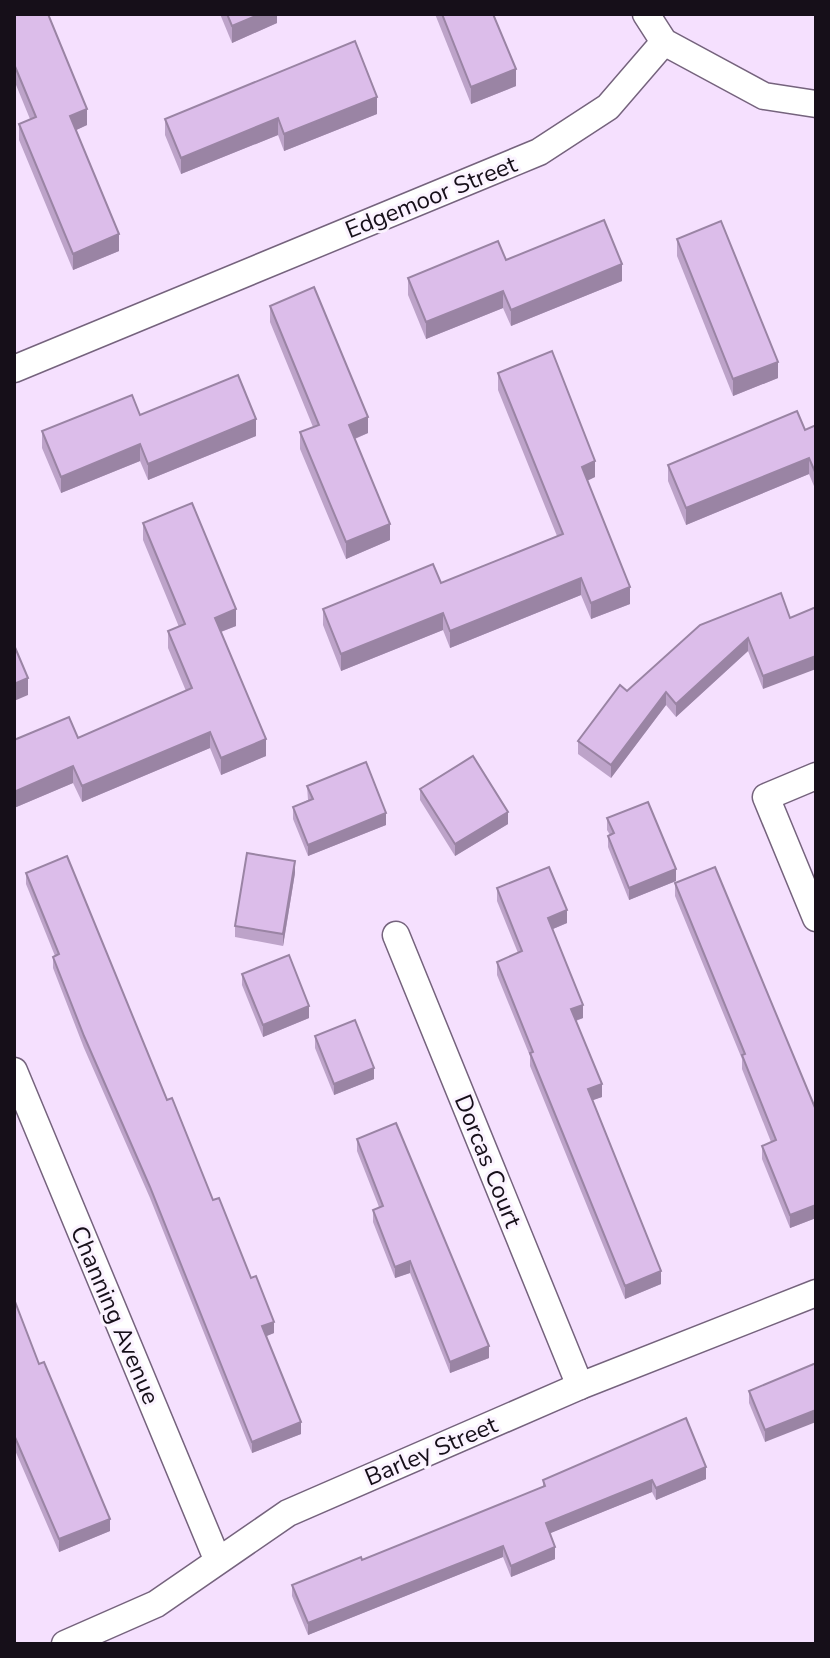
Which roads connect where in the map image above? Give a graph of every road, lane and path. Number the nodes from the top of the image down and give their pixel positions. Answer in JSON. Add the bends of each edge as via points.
{"nodes":[{"id":1,"x":646,"y":14,"type":"edge"},
{"id":2,"x":664,"y":42,"type":"junction"},
{"id":3,"x":816,"y":104,"type":"edge"},
{"id":4,"x":14,"y":369,"type":"edge"},
{"id":5,"x":816,"y":776,"type":"edge"},
{"id":6,"x":816,"y":918,"type":"edge"},
{"id":7,"x":396,"y":935,"type":"dead end"},
{"id":8,"x":14,"y":1071,"type":"edge"},
{"id":9,"x":816,"y":1293,"type":"edge"},
{"id":10,"x":580,"y":1386,"type":"junction"},
{"id":11,"x":217,"y":1559,"type":"junction"},
{"id":12,"x":65,"y":1644,"type":"edge"}],
"edges":[{"from":1,"to":2,"type":"street"},
{"from":2,"to":3,"type":"street","via":[[764,96]]},
{"from":2,"to":4,"type":"street","name":"Edgemoor Street","via":[[608,107],[539,152]]},
{"from":5,"to":6,"type":"street","via":[[766,797]]},
{"from":7,"to":10,"type":"street","name":"Dorcas Court"},
{"from":8,"to":11,"type":"street","name":"Channing Avenue"},
{"from":9,"to":10,"type":"street","name":"Barley Street"},
{"from":10,"to":11,"type":"street","name":"Barley Street","via":[[288,1513]]},
{"from":11,"to":12,"type":"street","name":"Barley Street","via":[[156,1604]]}]}
